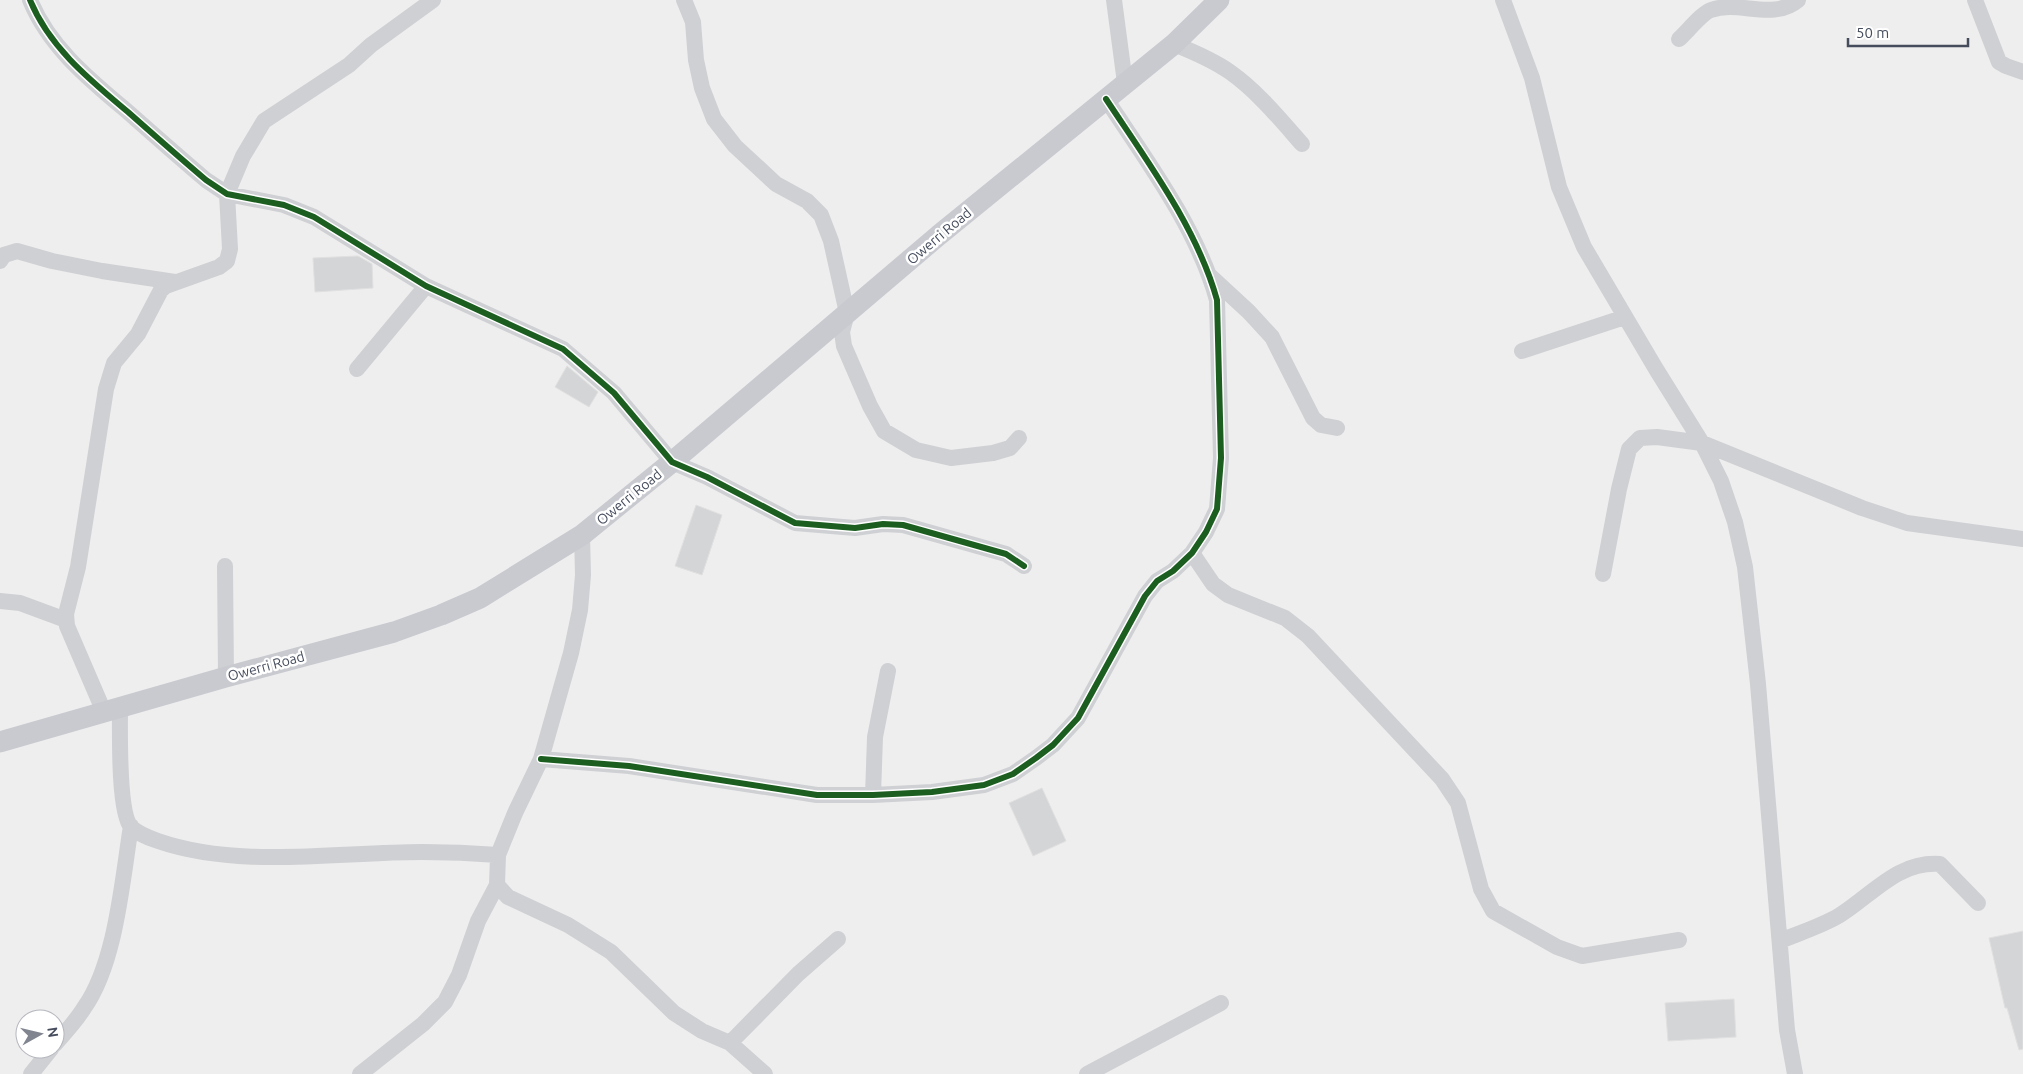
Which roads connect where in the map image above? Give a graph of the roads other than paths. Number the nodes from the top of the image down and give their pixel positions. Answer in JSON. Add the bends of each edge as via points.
{"nodes":[{"id":1,"x":30,"y":0,"type":"edge"},
{"id":2,"x":434,"y":0,"type":"edge"},
{"id":3,"x":684,"y":0,"type":"edge"},
{"id":4,"x":1114,"y":0,"type":"edge"},
{"id":5,"x":1219,"y":0,"type":"edge"},
{"id":6,"x":1503,"y":0,"type":"edge"},
{"id":7,"x":1798,"y":0,"type":"edge"},
{"id":8,"x":1975,"y":0,"type":"edge"},
{"id":9,"x":1679,"y":39,"type":"dead end"},
{"id":10,"x":1174,"y":44,"type":"junction"},
{"id":11,"x":2023,"y":72,"type":"edge"},
{"id":12,"x":1125,"y":84,"type":"junction"},
{"id":13,"x":1106,"y":99,"type":"junction"},
{"id":14,"x":1302,"y":144,"type":"dead end"},
{"id":15,"x":227,"y":194,"type":"junction"},
{"id":16,"x":0,"y":261,"type":"edge"},
{"id":17,"x":1210,"y":276,"type":"junction"},
{"id":18,"x":175,"y":282,"type":"junction"},
{"id":19,"x":426,"y":286,"type":"junction"},
{"id":20,"x":847,"y":313,"type":"junction"},
{"id":21,"x":1625,"y":317,"type":"junction"},
{"id":22,"x":1522,"y":351,"type":"dead end"},
{"id":23,"x":357,"y":369,"type":"dead end"},
{"id":24,"x":1337,"y":428,"type":"dead end"},
{"id":25,"x":1019,"y":438,"type":"dead end"},
{"id":26,"x":1702,"y":443,"type":"junction"},
{"id":27,"x":672,"y":462,"type":"junction"},
{"id":28,"x":582,"y":535,"type":"junction"},
{"id":29,"x":2023,"y":539,"type":"edge"},
{"id":30,"x":1192,"y":553,"type":"junction"},
{"id":31,"x":225,"y":566,"type":"dead end"},
{"id":32,"x":1024,"y":566,"type":"dead end"},
{"id":33,"x":1602,"y":574,"type":"dead end"},
{"id":34,"x":0,"y":600,"type":"edge"},
{"id":35,"x":66,"y":620,"type":"junction"},
{"id":36,"x":888,"y":671,"type":"dead end"},
{"id":37,"x":226,"y":677,"type":"junction"},
{"id":38,"x":112,"y":710,"type":"junction"},
{"id":39,"x":0,"y":742,"type":"edge"},
{"id":40,"x":541,"y":759,"type":"junction"},
{"id":41,"x":873,"y":795,"type":"junction"},
{"id":42,"x":131,"y":826,"type":"junction"},
{"id":43,"x":498,"y":855,"type":"junction"},
{"id":44,"x":497,"y":885,"type":"junction"},
{"id":45,"x":1978,"y":904,"type":"dead end"},
{"id":46,"x":838,"y":939,"type":"dead end"},
{"id":47,"x":1679,"y":940,"type":"dead end"},
{"id":48,"x":1780,"y":942,"type":"junction"},
{"id":49,"x":1221,"y":1003,"type":"dead end"},
{"id":50,"x":65,"y":1032,"type":"edge"},
{"id":51,"x":730,"y":1043,"type":"junction"},
{"id":52,"x":43,"y":1059,"type":"edge"},
{"id":53,"x":31,"y":1074,"type":"edge"},
{"id":54,"x":360,"y":1074,"type":"edge"},
{"id":55,"x":765,"y":1074,"type":"edge"},
{"id":56,"x":1087,"y":1074,"type":"edge"},
{"id":57,"x":1795,"y":1074,"type":"edge"}],
"edges":[{"from":1,"to":15,"type":"street","via":[[52,40],[92,82],[206,180]]},
{"from":2,"to":15,"type":"street","via":[[371,45],[349,65],[264,121],[243,156]]},
{"from":3,"to":20,"type":"street","via":[[693,22],[702,88],[714,120],[735,146],[776,184],[802,197],[821,214],[831,241]]},
{"from":4,"to":12,"type":"street"},
{"from":5,"to":10,"type":"main road","name":"Owerri Road"},
{"from":6,"to":21,"type":"street","via":[[1532,78],[1559,187],[1584,247]]},
{"from":7,"to":9,"type":"street","via":[[1778,10],[1725,7],[1709,10]]},
{"from":8,"to":11,"type":"street","via":[[1999,62]]},
{"from":10,"to":12,"type":"main road","name":"Owerri Road"},
{"from":10,"to":14,"type":"street","via":[[1200,54],[1231,73]]},
{"from":12,"to":13,"type":"main road","name":"Owerri Road"},
{"from":13,"to":17,"type":"street","via":[[1184,224]]},
{"from":13,"to":20,"type":"main road","name":"Owerri Road"},
{"from":15,"to":18,"type":"street","via":[[230,249],[227,261],[219,267]]},
{"from":15,"to":19,"type":"street","via":[[284,206],[314,217]]},
{"from":16,"to":18,"type":"street","via":[[4,255],[17,251],[52,261]]},
{"from":17,"to":24,"type":"street","via":[[1272,337],[1313,418],[1321,425]]},
{"from":17,"to":30,"type":"street","via":[[1217,300],[1221,458],[1217,510]]},
{"from":18,"to":35,"type":"street","via":[[161,290],[138,334],[114,363],[106,389],[78,567]]},
{"from":19,"to":23,"type":"street"},
{"from":19,"to":27,"type":"street","via":[[563,350],[614,394]]},
{"from":20,"to":25,"type":"street","via":[[842,332],[844,346],[884,431],[916,450],[951,458],[993,454],[1010,448]]},
{"from":20,"to":27,"type":"main road","name":"Owerri Road"},
{"from":21,"to":22,"type":"street"},
{"from":21,"to":26,"type":"street"},
{"from":26,"to":29,"type":"street","via":[[1862,508],[1908,523]]},
{"from":26,"to":33,"type":"street","via":[[1640,438],[1629,449]]},
{"from":26,"to":48,"type":"street","via":[[1721,481],[1735,522],[1744,567],[1758,684]]},
{"from":27,"to":28,"type":"main road","name":"Owerri Road"},
{"from":27,"to":32,"type":"street","via":[[706,476],[795,523],[855,528],[903,525],[1006,554]]},
{"from":28,"to":37,"type":"main road","name":"Owerri Road","via":[[480,598],[441,615],[394,632]]},
{"from":28,"to":40,"type":"street","via":[[580,610]]},
{"from":30,"to":41,"type":"street","via":[[1157,581],[1145,596],[1078,718],[1036,758],[1012,774],[984,785]]},
{"from":30,"to":47,"type":"street","via":[[1213,584],[1228,595],[1285,618],[1308,636],[1442,779],[1458,802],[1481,889],[1493,910],[1557,947],[1582,956]]},
{"from":31,"to":37,"type":"street"},
{"from":34,"to":35,"type":"street","via":[[20,603]]},
{"from":35,"to":38,"type":"street"},
{"from":36,"to":41,"type":"street","via":[[875,737]]},
{"from":37,"to":38,"type":"main road","name":"Owerri Road"},
{"from":38,"to":39,"type":"main road","name":"Owerri Road"},
{"from":38,"to":42,"type":"street","via":[[120,746],[123,794]]},
{"from":40,"to":41,"type":"street","via":[[629,766],[817,794]]},
{"from":40,"to":43,"type":"street"},
{"from":42,"to":43,"type":"street","via":[[146,836],[179,848],[238,855],[288,857],[423,852]]},
{"from":42,"to":50,"type":"street","via":[[113,939],[85,1008]]},
{"from":43,"to":44,"type":"street"},
{"from":44,"to":51,"type":"street","via":[[508,898],[568,924],[611,952],[674,1013],[702,1031]]},
{"from":44,"to":54,"type":"street","via":[[478,920],[459,975],[445,1002],[423,1024]]},
{"from":45,"to":48,"type":"street","via":[[1940,864],[1926,863],[1888,878],[1839,916]]},
{"from":46,"to":51,"type":"street","via":[[798,974]]},
{"from":48,"to":57,"type":"street","via":[[1787,1030]]},
{"from":49,"to":56,"type":"street"},
{"from":51,"to":55,"type":"street"},
{"from":52,"to":53,"type":"street"}]}
